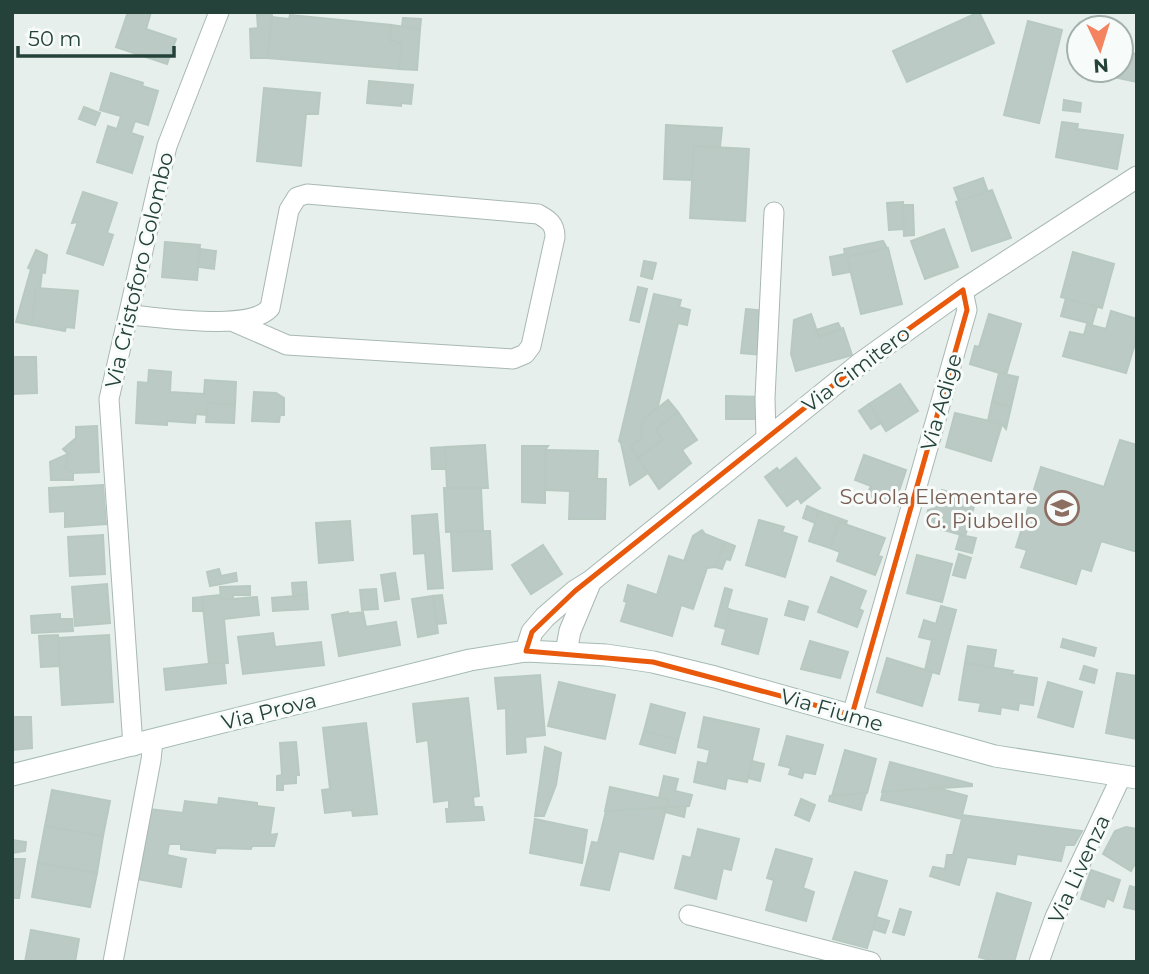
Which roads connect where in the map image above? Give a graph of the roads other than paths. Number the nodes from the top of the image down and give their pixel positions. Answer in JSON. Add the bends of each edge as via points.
{"nodes":[{"id":1,"x":219,"y":12,"type":"edge"},
{"id":2,"x":1137,"y":177,"type":"edge"},
{"id":3,"x":774,"y":212,"type":"dead end"},
{"id":4,"x":963,"y":289,"type":"junction"},
{"id":5,"x":271,"y":308,"type":"junction"},
{"id":6,"x":129,"y":314,"type":"junction"},
{"id":7,"x":234,"y":322,"type":"junction"},
{"id":8,"x":274,"y":341,"type":"junction"},
{"id":9,"x":766,"y":438,"type":"junction"},
{"id":10,"x":590,"y":581,"type":"junction"},
{"id":11,"x":526,"y":650,"type":"junction"},
{"id":12,"x":566,"y":652,"type":"junction"},
{"id":13,"x":852,"y":716,"type":"junction"},
{"id":14,"x":143,"y":743,"type":"junction"},
{"id":15,"x":12,"y":775,"type":"edge"},
{"id":16,"x":1129,"y":778,"type":"edge"},
{"id":17,"x":689,"y":915,"type":"dead end"},
{"id":18,"x":113,"y":962,"type":"edge"},
{"id":19,"x":872,"y":962,"type":"edge"},
{"id":20,"x":1039,"y":962,"type":"edge"}],
"edges":[{"from":1,"to":6,"type":"street","name":"Via Cristoforo Colombo","via":[[167,146]]},
{"from":2,"to":4,"type":"main road","name":"Via Cimitero"},
{"from":3,"to":9,"type":"street"},
{"from":4,"to":9,"type":"main road","name":"Via Cimitero"},
{"from":4,"to":13,"type":"street","name":"Via Adige","via":[[967,310]]},
{"from":5,"to":7,"type":"street","via":[[253,319]]},
{"from":5,"to":8,"type":"street"},
{"from":5,"to":8,"type":"street","via":[[289,210],[297,197],[307,194],[538,215],[555,228],[531,346],[513,359]]},
{"from":6,"to":7,"type":"street"},
{"from":6,"to":14,"type":"street","name":"Via Cristoforo Colombo","via":[[110,399]]},
{"from":7,"to":8,"type":"street"},
{"from":9,"to":10,"type":"main road","name":"Via Cimitero"},
{"from":10,"to":11,"type":"main road","name":"Via Cimitero","via":[[545,617],[532,632]]},
{"from":10,"to":12,"type":"main road","name":"Via Cimitero"},
{"from":11,"to":12,"type":"main road","name":"Via Fiume"},
{"from":11,"to":14,"type":"main road","name":"Via Prova"},
{"from":12,"to":13,"type":"main road","name":"Via Fiume","via":[[653,663]]},
{"from":13,"to":16,"type":"main road","name":"Via Fiume","via":[[995,756]]},
{"from":14,"to":15,"type":"main road","name":"Via Prova"},
{"from":14,"to":18,"type":"street","name":"Via Cristoforo Colombo","via":[[151,760]]},
{"from":16,"to":20,"type":"street","name":"Via Livenza","via":[[1055,917]]},
{"from":17,"to":19,"type":"street"}]}
